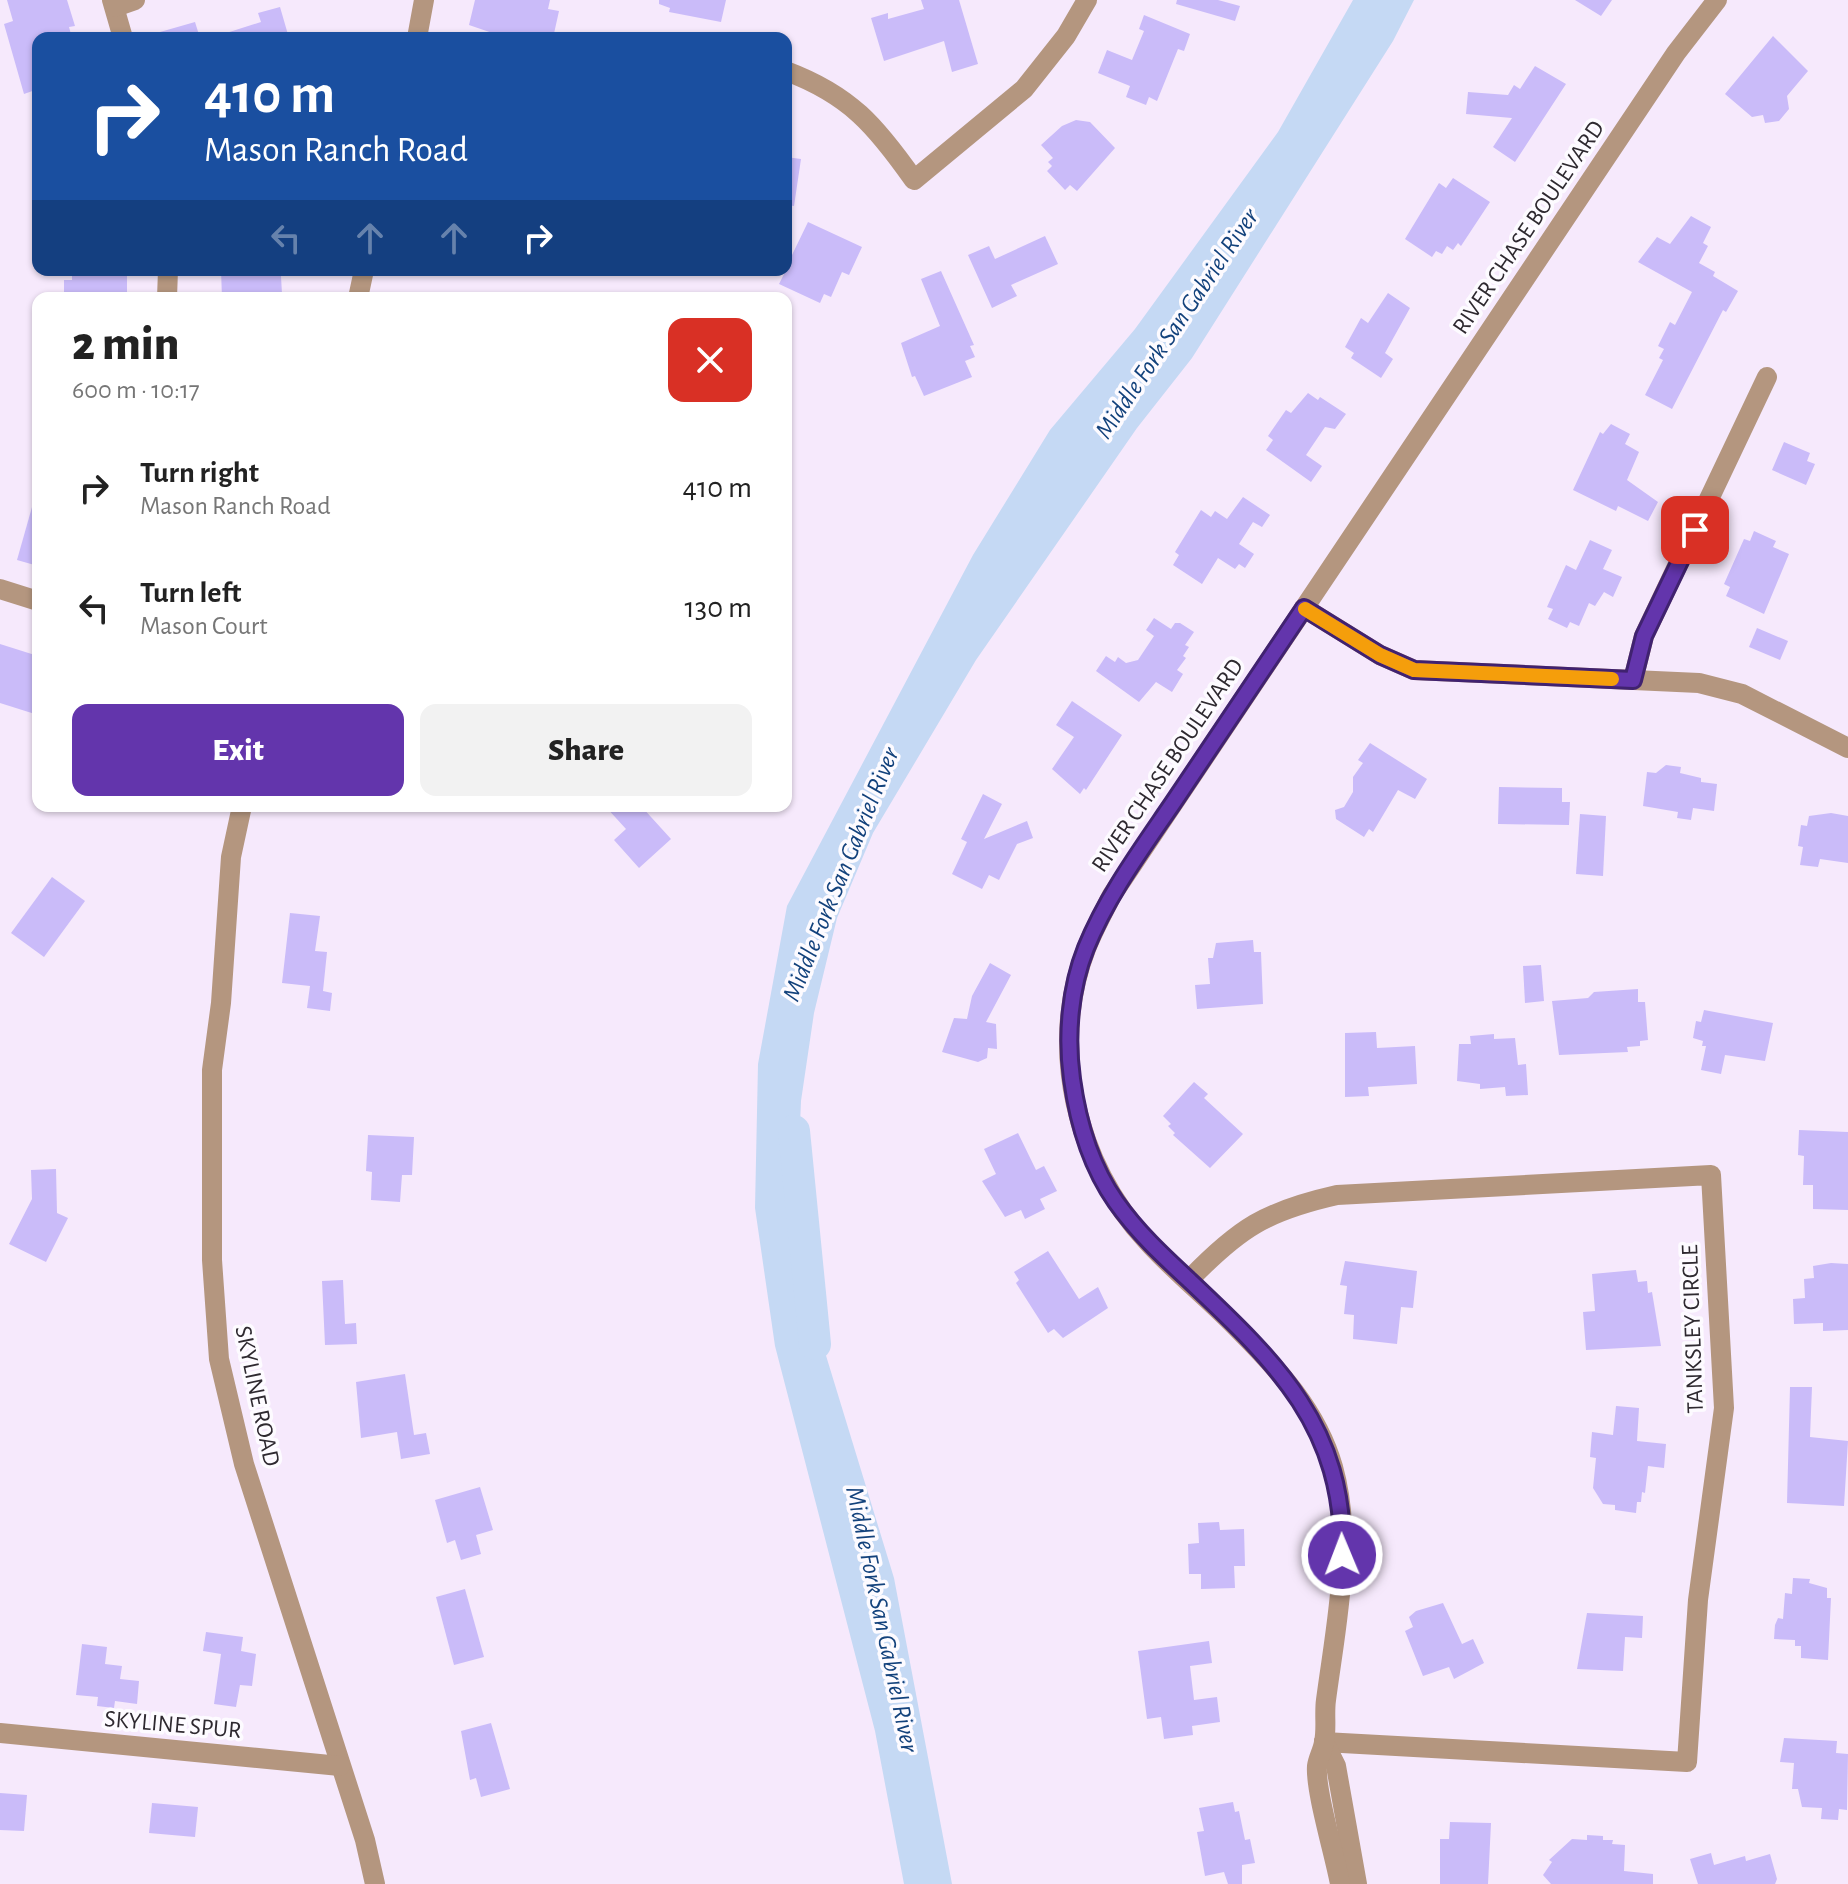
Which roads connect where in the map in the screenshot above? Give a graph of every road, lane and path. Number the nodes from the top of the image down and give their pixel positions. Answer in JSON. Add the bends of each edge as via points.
{"nodes":[{"id":1,"x":135,"y":0,"type":"edge"},
{"id":2,"x":424,"y":0,"type":"edge"},
{"id":3,"x":1087,"y":0,"type":"edge"},
{"id":4,"x":1717,"y":0,"type":"edge"},
{"id":5,"x":113,"y":4,"type":"edge"},
{"id":6,"x":121,"y":32,"type":"edge"},
{"id":7,"x":418,"y":32,"type":"edge"},
{"id":8,"x":792,"y":73,"type":"edge"},
{"id":9,"x":1767,"y":377,"type":"dead end"},
{"id":10,"x":0,"y":589,"type":"edge"},
{"id":11,"x":32,"y":599,"type":"edge"},
{"id":12,"x":1304,"y":608,"type":"junction"},
{"id":13,"x":1633,"y":680,"type":"junction"},
{"id":14,"x":1848,"y":748,"type":"edge"},
{"id":15,"x":241,"y":812,"type":"edge"},
{"id":16,"x":1189,"y":1280,"type":"junction"},
{"id":17,"x":0,"y":1733,"type":"edge"},
{"id":18,"x":1324,"y":1742,"type":"junction"},
{"id":19,"x":340,"y":1766,"type":"junction"},
{"id":20,"x":375,"y":1884,"type":"edge"},
{"id":21,"x":1340,"y":1884,"type":"edge"},
{"id":22,"x":1357,"y":1884,"type":"edge"}],
"edges":[{"from":1,"to":5,"type":"street"},
{"from":2,"to":7,"type":"street"},
{"from":3,"to":8,"type":"street","via":[[1024,89],[914,180],[876,127],[843,100]]},
{"from":4,"to":12,"type":"street","name":"RIVER CHASE BOULEVARD","via":[[1676,53]]},
{"from":5,"to":6,"type":"street"},
{"from":9,"to":13,"type":"street","via":[[1644,636]]},
{"from":10,"to":11,"type":"street"},
{"from":12,"to":13,"type":"street","via":[[1414,670]]},
{"from":12,"to":16,"type":"street","name":"RIVER CHASE BOULEVARD","via":[[1112,895],[1086,949],[1072,999],[1069,1057],[1078,1117],[1093,1161],[1146,1241]]},
{"from":13,"to":14,"type":"street","via":[[1699,683],[1742,694]]},
{"from":15,"to":19,"type":"street","name":"SKYLINE ROAD","via":[[231,857],[212,1070],[212,1272],[219,1359],[244,1464]]},
{"from":16,"to":18,"type":"street","name":"RIVER CHASE BOULEVARD","via":[[1283,1374],[1311,1418],[1332,1466],[1342,1555]]},
{"from":16,"to":18,"type":"street","name":"TANKSLEY CIRCLE","via":[[1254,1222],[1288,1206],[1337,1195],[1711,1175],[1724,1408],[1697,1606],[1687,1762]]},
{"from":17,"to":19,"type":"street","name":"SKYLINE SPUR"},
{"from":18,"to":21,"type":"street","name":"RIVER CHASE BOULEVARD","via":[[1317,1766]]},
{"from":18,"to":22,"type":"street","name":"RIVER CHASE BOULEVARD","via":[[1336,1766]]},
{"from":19,"to":20,"type":"street","name":"SKYLINE ROAD"}]}
